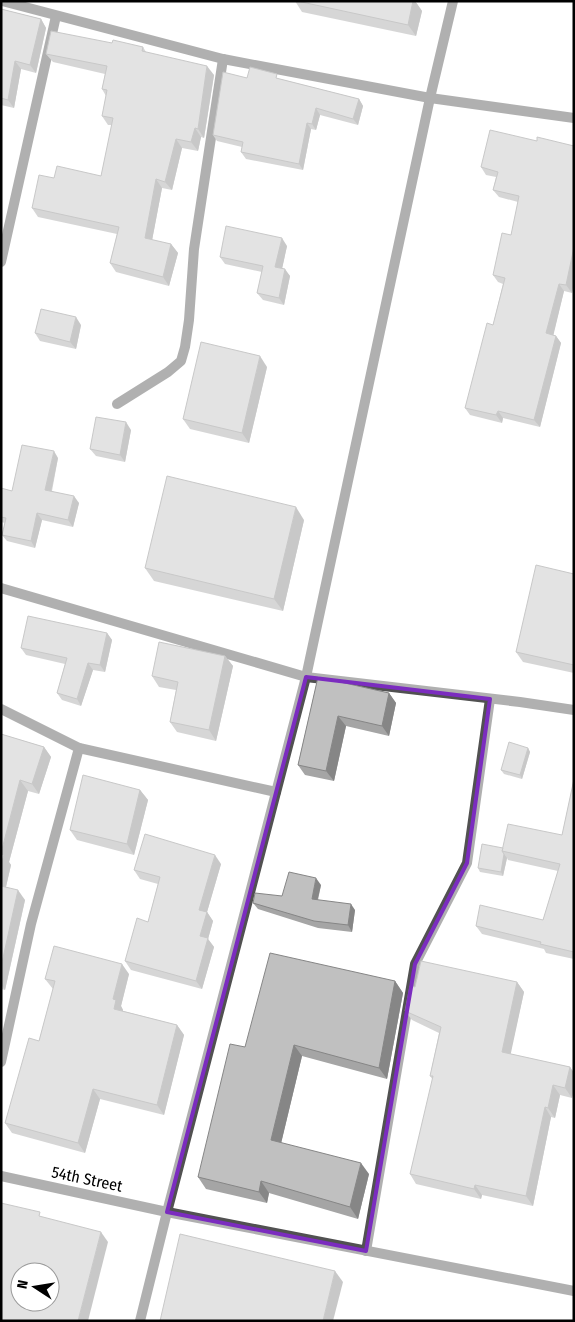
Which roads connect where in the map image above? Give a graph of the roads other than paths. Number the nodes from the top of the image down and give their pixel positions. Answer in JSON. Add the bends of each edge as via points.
{"nodes":[{"id":1,"x":2,"y":1,"type":"edge"},
{"id":2,"x":453,"y":1,"type":"edge"},
{"id":3,"x":56,"y":16,"type":"junction"},
{"id":4,"x":223,"y":59,"type":"junction"},
{"id":5,"x":430,"y":98,"type":"junction"},
{"id":6,"x":574,"y":118,"type":"edge"},
{"id":7,"x":1,"y":262,"type":"edge"},
{"id":8,"x":117,"y":404,"type":"dead end"},
{"id":9,"x":1,"y":588,"type":"edge"},
{"id":10,"x":306,"y":677,"type":"junction"},
{"id":11,"x":490,"y":699,"type":"junction"},
{"id":12,"x":1,"y":709,"type":"edge"},
{"id":13,"x":574,"y":710,"type":"edge"},
{"id":14,"x":79,"y":748,"type":"junction"},
{"id":15,"x":276,"y":792,"type":"junction"},
{"id":16,"x":1,"y":1062,"type":"edge"},
{"id":17,"x":1,"y":1176,"type":"edge"},
{"id":18,"x":167,"y":1212,"type":"junction"},
{"id":19,"x":366,"y":1251,"type":"junction"},
{"id":20,"x":574,"y":1291,"type":"edge"},
{"id":21,"x":140,"y":1321,"type":"edge"}],
"edges":[{"from":1,"to":3,"type":"street"},
{"from":2,"to":5,"type":"street"},
{"from":3,"to":4,"type":"street"},
{"from":3,"to":7,"type":"street"},
{"from":4,"to":5,"type":"street"},
{"from":4,"to":8,"type":"street","via":[[194,249],[185,347],[181,360],[168,372]]},
{"from":5,"to":6,"type":"street"},
{"from":5,"to":10,"type":"street"},
{"from":9,"to":10,"type":"street"},
{"from":10,"to":11,"type":"street"},
{"from":10,"to":15,"type":"street"},
{"from":11,"to":13,"type":"street"},
{"from":11,"to":19,"type":"street","via":[[467,863],[415,964]]},
{"from":12,"to":14,"type":"street"},
{"from":14,"to":15,"type":"street"},
{"from":14,"to":16,"type":"street","via":[[31,924]]},
{"from":15,"to":18,"type":"street"},
{"from":17,"to":18,"type":"street","name":"54th Street"},
{"from":18,"to":19,"type":"street","name":"54th Street"},
{"from":18,"to":21,"type":"street"},
{"from":19,"to":20,"type":"street","name":"54th Street"}]}
